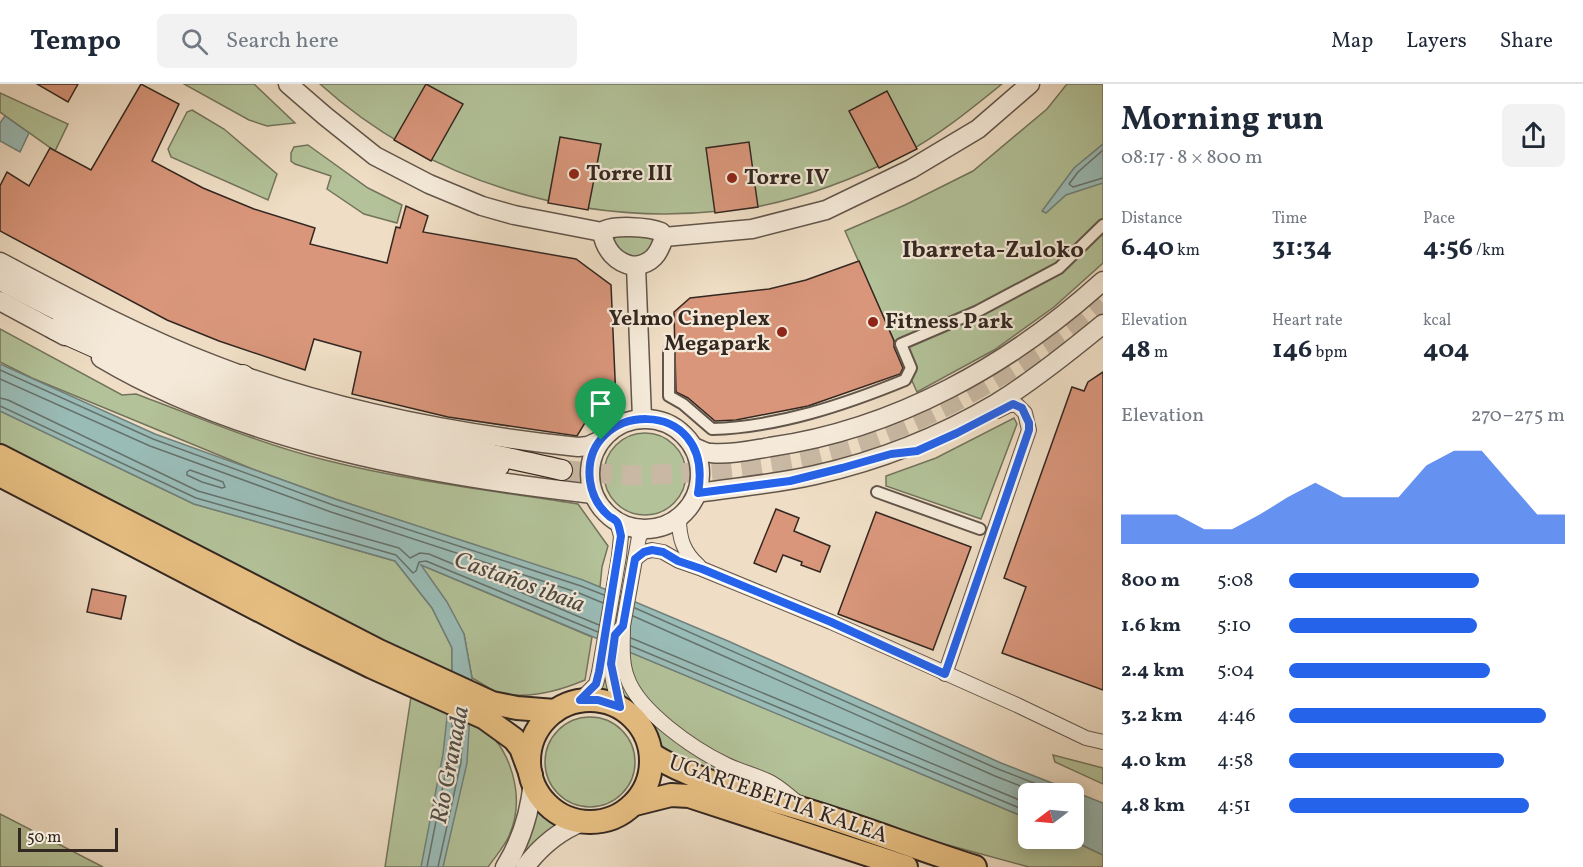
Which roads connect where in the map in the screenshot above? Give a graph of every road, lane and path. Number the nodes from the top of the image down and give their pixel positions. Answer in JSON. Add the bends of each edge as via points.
{"nodes":[{"id":1,"x":288,"y":84,"type":"edge"},
{"id":2,"x":1030,"y":84,"type":"edge"},
{"id":3,"x":1103,"y":225,"type":"edge"},
{"id":4,"x":602,"y":232,"type":"junction"},
{"id":5,"x":664,"y":237,"type":"junction"},
{"id":6,"x":0,"y":262,"type":"edge"},
{"id":7,"x":636,"y":266,"type":"junction"},
{"id":8,"x":0,"y":280,"type":"edge"},
{"id":9,"x":1103,"y":281,"type":"edge"},
{"id":10,"x":0,"y":301,"type":"edge"},
{"id":11,"x":1103,"y":324,"type":"edge"},
{"id":12,"x":54,"y":329,"type":"junction"},
{"id":13,"x":669,"y":351,"type":"dead end"},
{"id":14,"x":243,"y":375,"type":"junction"},
{"id":15,"x":279,"y":404,"type":"junction"},
{"id":16,"x":642,"y":418,"type":"junction"},
{"id":17,"x":601,"y":440,"type":"junction"},
{"id":18,"x":694,"y":447,"type":"junction"},
{"id":19,"x":891,"y":454,"type":"junction"},
{"id":20,"x":0,"y":456,"type":"edge"},
{"id":21,"x":0,"y":475,"type":"edge"},
{"id":22,"x":877,"y":492,"type":"dead end"},
{"id":23,"x":698,"y":493,"type":"junction"},
{"id":24,"x":593,"y":494,"type":"junction"},
{"id":25,"x":679,"y":518,"type":"junction"},
{"id":26,"x":617,"y":522,"type":"junction"},
{"id":27,"x":980,"y":529,"type":"dead end"},
{"id":28,"x":644,"y":530,"type":"junction"},
{"id":29,"x":635,"y":559,"type":"junction"},
{"id":30,"x":702,"y":569,"type":"junction"},
{"id":31,"x":623,"y":626,"type":"junction"},
{"id":32,"x":375,"y":659,"type":"junction"},
{"id":33,"x":945,"y":674,"type":"junction"},
{"id":34,"x":580,"y":700,"type":"junction"},
{"id":35,"x":627,"y":700,"type":"junction"},
{"id":36,"x":489,"y":710,"type":"junction"},
{"id":37,"x":555,"y":711,"type":"junction"},
{"id":38,"x":1103,"y":742,"type":"edge"},
{"id":39,"x":651,"y":754,"type":"junction"},
{"id":40,"x":532,"y":778,"type":"junction"},
{"id":41,"x":635,"y":804,"type":"junction"},
{"id":42,"x":810,"y":811,"type":"junction"},
{"id":43,"x":582,"y":822,"type":"junction"},
{"id":44,"x":505,"y":867,"type":"edge"},
{"id":45,"x":525,"y":867,"type":"edge"},
{"id":46,"x":906,"y":867,"type":"edge"},
{"id":47,"x":975,"y":867,"type":"edge"}],
"edges":[{"from":1,"to":4,"type":"street","via":[[375,156],[429,184],[514,215]]},
{"from":2,"to":5,"type":"street","via":[[978,129],[911,169],[826,210],[752,229]]},
{"from":3,"to":13,"type":"street","via":[[1059,268],[978,311],[901,344],[911,368],[905,380],[827,408],[712,429],[669,396]]},
{"from":4,"to":5,"type":"street","via":[[614,227],[653,229]]},
{"from":4,"to":7,"type":"street","via":[[610,253],[621,262]]},
{"from":5,"to":7,"type":"street","via":[[653,259]]},
{"from":6,"to":14,"type":"street","via":[[131,330]]},
{"from":7,"to":16,"type":"street"},
{"from":8,"to":15,"type":"main road","via":[[163,362]]},
{"from":9,"to":18,"type":"street","via":[[1050,326],[992,366],[879,419],[781,446],[710,453]]},
{"from":10,"to":12,"type":"street"},
{"from":11,"to":19,"type":"street","via":[[1046,370],[996,403]]},
{"from":12,"to":15,"type":"main road","via":[[193,391],[283,421],[368,444],[463,463],[562,470]]},
{"from":12,"to":24,"type":"street","via":[[128,373],[190,402],[303,440],[464,477]]},
{"from":14,"to":15,"type":"main road"},
{"from":14,"to":17,"type":"street","via":[[358,409],[481,435],[578,447]]},
{"from":16,"to":17,"type":"street","via":[[619,425]]},
{"from":16,"to":18,"type":"street","via":[[672,425]]},
{"from":17,"to":24,"type":"street","via":[[590,466]]},
{"from":18,"to":23,"type":"street","via":[[699,462]]},
{"from":19,"to":23,"type":"street","via":[[790,481]]},
{"from":19,"to":33,"type":"street","via":[[917,451],[1013,404],[1022,408],[1029,423]]},
{"from":20,"to":32,"type":"main road"},
{"from":21,"to":32,"type":"main road"},
{"from":22,"to":27,"type":"street"},
{"from":23,"to":25,"type":"street"},
{"from":24,"to":26,"type":"street"},
{"from":25,"to":28,"type":"street","via":[[663,527]]},
{"from":25,"to":30,"type":"street","via":[[685,551]]},
{"from":26,"to":28,"type":"street"},
{"from":26,"to":34,"type":"street","via":[[621,536],[619,556],[596,684]]},
{"from":28,"to":29,"type":"street"},
{"from":29,"to":30,"type":"street","via":[[644,552],[657,550]]},
{"from":29,"to":31,"type":"street"},
{"from":30,"to":33,"type":"street"},
{"from":31,"to":35,"type":"street"},
{"from":31,"to":35,"type":"street","via":[[615,635],[611,664]]},
{"from":32,"to":36,"type":"main road"},
{"from":33,"to":38,"type":"street","via":[[1086,738]]},
{"from":34,"to":35,"type":"main road"},
{"from":34,"to":37,"type":"main road"},
{"from":35,"to":39,"type":"main road","via":[[645,733]]},
{"from":35,"to":42,"type":"street","via":[[645,707],[725,764],[770,782]]},
{"from":36,"to":37,"type":"main road"},
{"from":36,"to":40,"type":"main road","via":[[521,748]]},
{"from":37,"to":40,"type":"main road","via":[[544,720],[534,739],[529,761]]},
{"from":39,"to":41,"type":"main road","via":[[648,781]]},
{"from":39,"to":42,"type":"main road","name":"UGARTEBEITIA KALEA","via":[[704,778]]},
{"from":40,"to":43,"type":"main road","via":[[538,793],[552,808]]},
{"from":40,"to":44,"type":"street","via":[[528,815]]},
{"from":41,"to":43,"type":"main road","via":[[610,819]]},
{"from":41,"to":46,"type":"main road","name":"UGARTEBEITIA KALEA","via":[[671,795],[689,796]]},
{"from":42,"to":47,"type":"main road","name":"UGARTEBEITIA KALEA"},
{"from":43,"to":45,"type":"street","via":[[550,839]]}]}
